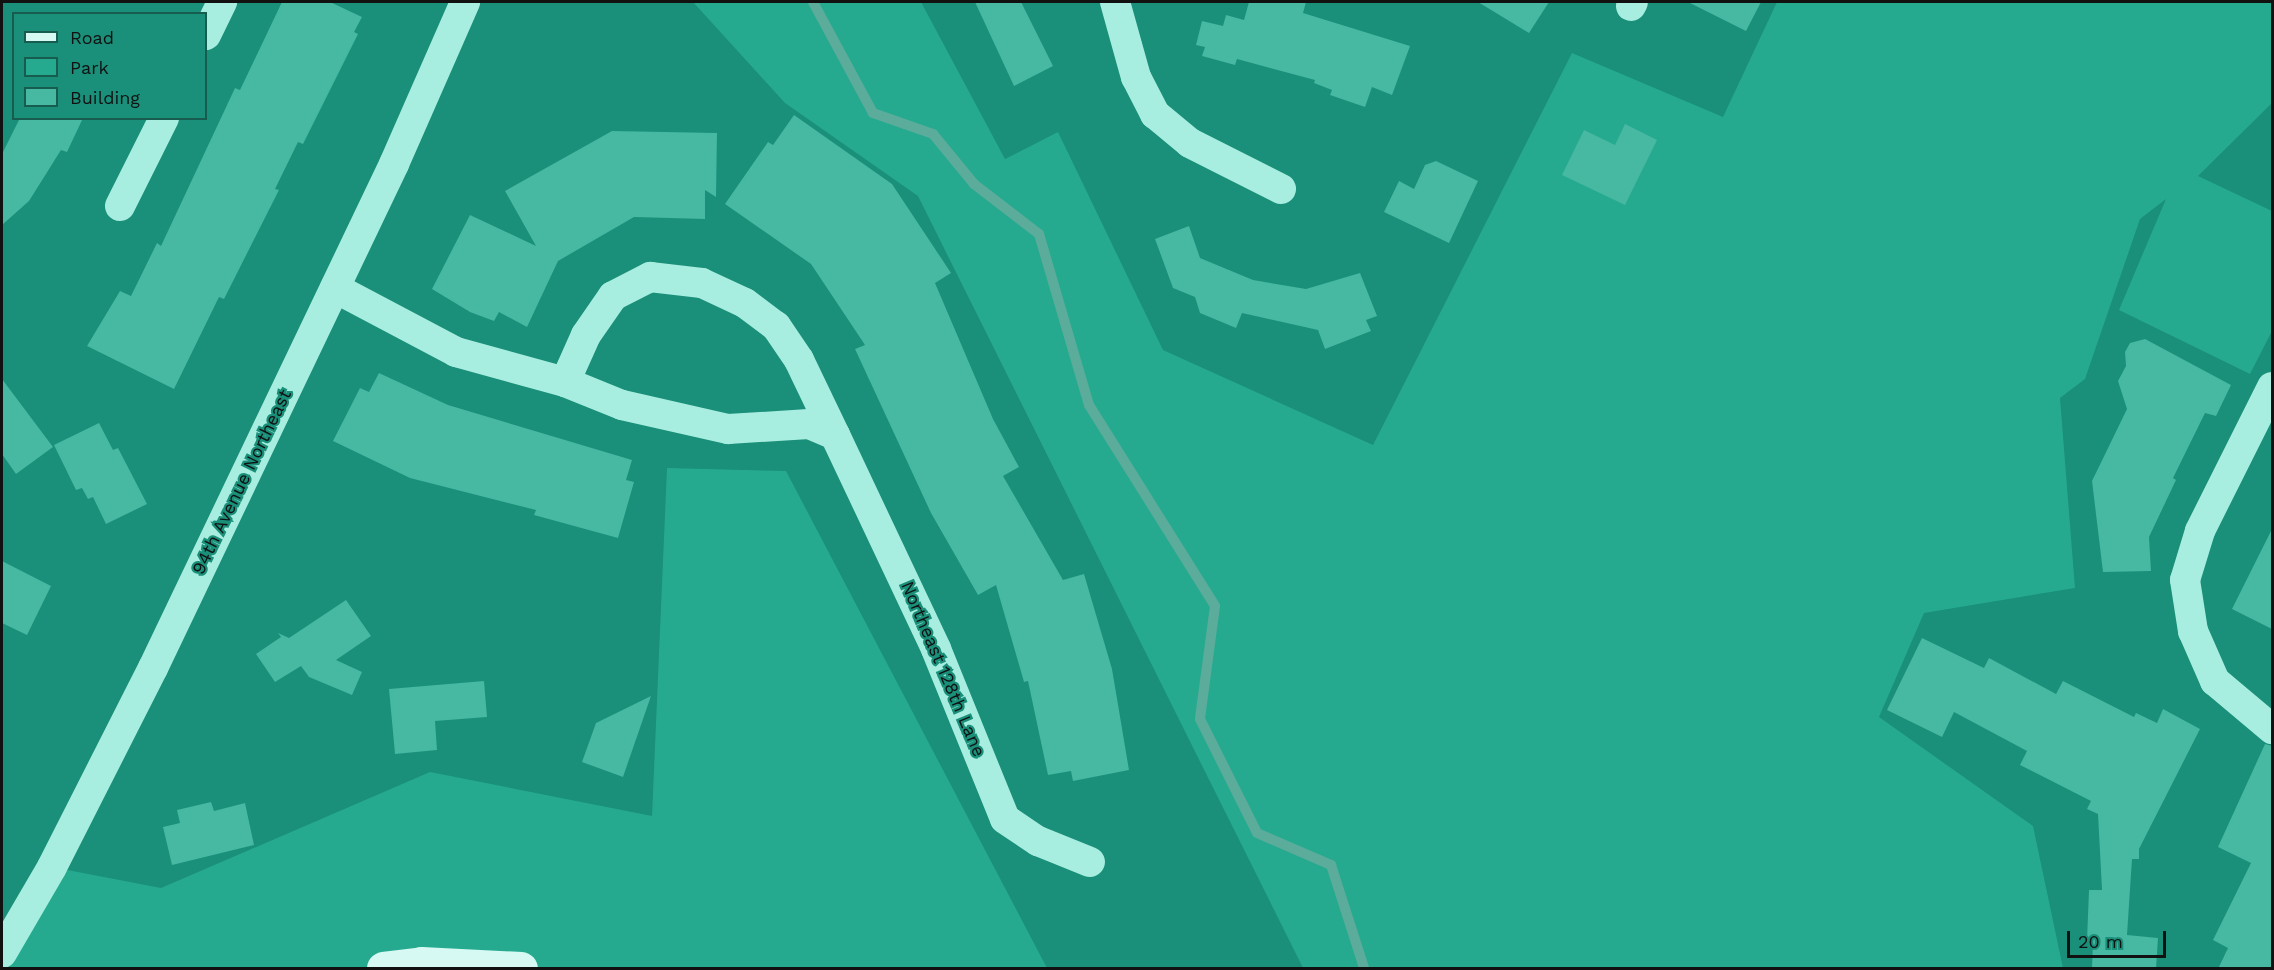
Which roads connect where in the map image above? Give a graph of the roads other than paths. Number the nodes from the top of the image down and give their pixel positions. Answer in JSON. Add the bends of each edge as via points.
{"nodes":[{"id":1,"x":222,"y":2,"type":"edge"},
{"id":2,"x":464,"y":2,"type":"edge"},
{"id":3,"x":1115,"y":2,"type":"edge"},
{"id":4,"x":207,"y":33,"type":"edge"},
{"id":5,"x":163,"y":120,"type":"edge"},
{"id":6,"x":1281,"y":189,"type":"dead end"},
{"id":7,"x":120,"y":206,"type":"dead end"},
{"id":8,"x":335,"y":288,"type":"junction"},
{"id":9,"x":565,"y":382,"type":"junction"},
{"id":10,"x":2272,"y":387,"type":"edge"},
{"id":11,"x":835,"y":435,"type":"junction"},
{"id":12,"x":2272,"y":729,"type":"edge"},
{"id":13,"x":1090,"y":862,"type":"dead end"},
{"id":14,"x":2,"y":953,"type":"edge"},
{"id":15,"x":383,"y":969,"type":"edge"},
{"id":16,"x":522,"y":969,"type":"edge"}],
"edges":[{"from":1,"to":4,"type":"street"},
{"from":2,"to":8,"type":"street","name":"94th Avenue Northeast"},
{"from":3,"to":6,"type":"street","via":[[1136,77],[1155,114],[1190,143]]},
{"from":5,"to":7,"type":"street"},
{"from":8,"to":9,"type":"street","via":[[456,352]]},
{"from":8,"to":14,"type":"street","name":"94th Avenue Northeast","via":[[153,669],[52,867]]},
{"from":9,"to":11,"type":"street","via":[[622,405],[680,420],[728,429],[809,424]]},
{"from":9,"to":11,"type":"street","name":"Northeast 128th Lane","via":[[586,335],[613,296],[650,277],[702,284],[745,303],[776,326],[799,360]]},
{"from":10,"to":12,"type":"street","via":[[2200,531],[2185,580],[2193,631],[2215,681]]},
{"from":11,"to":13,"type":"street","name":"Northeast 128th Lane","via":[[936,649],[1005,819],[1038,841]]},
{"from":15,"to":16,"type":"street","via":[[421,963]]}]}
